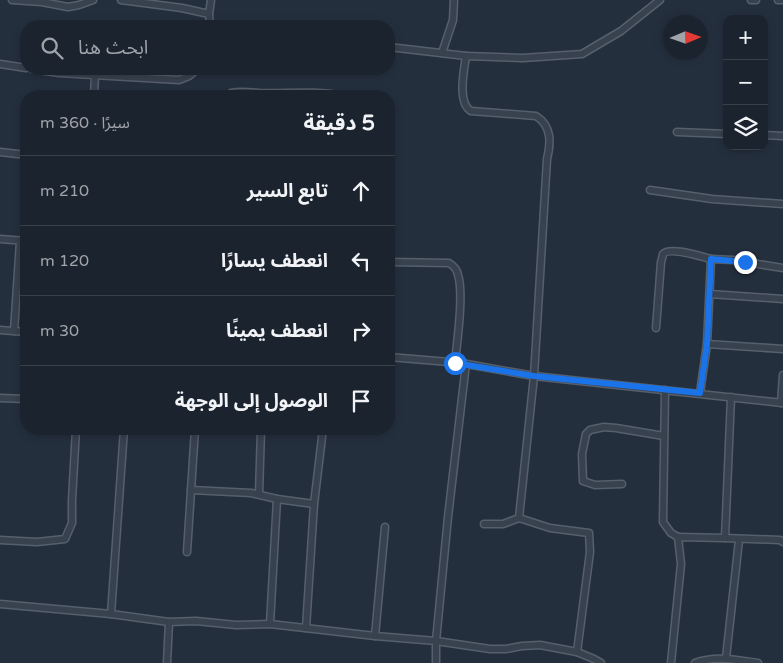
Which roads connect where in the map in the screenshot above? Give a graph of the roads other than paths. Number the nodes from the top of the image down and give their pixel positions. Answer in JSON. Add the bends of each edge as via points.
{"nodes":[{"id":1,"x":12,"y":0,"type":"edge"},
{"id":2,"x":93,"y":0,"type":"edge"},
{"id":3,"x":121,"y":0,"type":"edge"},
{"id":4,"x":212,"y":0,"type":"edge"},
{"id":5,"x":454,"y":0,"type":"edge"},
{"id":6,"x":660,"y":0,"type":"edge"},
{"id":7,"x":751,"y":0,"type":"edge"},
{"id":8,"x":756,"y":0,"type":"edge"},
{"id":9,"x":778,"y":0,"type":"edge"},
{"id":10,"x":783,"y":0,"type":"edge"},
{"id":11,"x":209,"y":14,"type":"junction"},
{"id":12,"x":210,"y":20,"type":"edge"},
{"id":13,"x":395,"y":48,"type":"edge"},
{"id":14,"x":442,"y":53,"type":"junction"},
{"id":15,"x":466,"y":56,"type":"junction"},
{"id":16,"x":0,"y":64,"type":"edge"},
{"id":17,"x":20,"y":67,"type":"edge"},
{"id":18,"x":84,"y":75,"type":"edge"},
{"id":19,"x":190,"y":75,"type":"edge"},
{"id":20,"x":96,"y":76,"type":"junction"},
{"id":21,"x":95,"y":90,"type":"edge"},
{"id":22,"x":676,"y":132,"type":"dead end"},
{"id":23,"x":723,"y":134,"type":"edge"},
{"id":24,"x":768,"y":135,"type":"edge"},
{"id":25,"x":783,"y":136,"type":"edge"},
{"id":26,"x":0,"y":152,"type":"edge"},
{"id":27,"x":20,"y":154,"type":"edge"},
{"id":28,"x":650,"y":190,"type":"dead end"},
{"id":29,"x":783,"y":204,"type":"edge"},
{"id":30,"x":0,"y":239,"type":"edge"},
{"id":31,"x":20,"y":241,"type":"edge"},
{"id":32,"x":711,"y":259,"type":"junction"},
{"id":33,"x":395,"y":262,"type":"edge"},
{"id":34,"x":783,"y":268,"type":"edge"},
{"id":35,"x":20,"y":271,"type":"edge"},
{"id":36,"x":710,"y":294,"type":"junction"},
{"id":37,"x":783,"y":299,"type":"edge"},
{"id":38,"x":656,"y":328,"type":"dead end"},
{"id":39,"x":0,"y":330,"type":"edge"},
{"id":40,"x":14,"y":331,"type":"junction"},
{"id":41,"x":20,"y":332,"type":"edge"},
{"id":42,"x":707,"y":344,"type":"junction"},
{"id":43,"x":783,"y":349,"type":"edge"},
{"id":44,"x":395,"y":358,"type":"edge"},
{"id":45,"x":455,"y":363,"type":"junction"},
{"id":46,"x":466,"y":364,"type":"junction"},
{"id":47,"x":783,"y":375,"type":"edge"},
{"id":48,"x":534,"y":376,"type":"junction"},
{"id":49,"x":665,"y":390,"type":"junction"},
{"id":50,"x":700,"y":393,"type":"junction"},
{"id":51,"x":731,"y":396,"type":"junction"},
{"id":52,"x":0,"y":398,"type":"edge"},
{"id":53,"x":20,"y":399,"type":"edge"},
{"id":54,"x":782,"y":403,"type":"edge"},
{"id":55,"x":76,"y":435,"type":"edge"},
{"id":56,"x":124,"y":435,"type":"edge"},
{"id":57,"x":195,"y":435,"type":"edge"},
{"id":58,"x":261,"y":435,"type":"edge"},
{"id":59,"x":322,"y":435,"type":"edge"},
{"id":60,"x":664,"y":436,"type":"junction"},
{"id":61,"x":622,"y":484,"type":"dead end"},
{"id":62,"x":191,"y":490,"type":"junction"},
{"id":63,"x":259,"y":494,"type":"junction"},
{"id":64,"x":277,"y":499,"type":"junction"},
{"id":65,"x":314,"y":504,"type":"junction"},
{"id":66,"x":519,"y":518,"type":"junction"},
{"id":67,"x":484,"y":524,"type":"dead end"},
{"id":68,"x":385,"y":527,"type":"dead end"},
{"id":69,"x":678,"y":537,"type":"junction"},
{"id":70,"x":725,"y":538,"type":"junction"},
{"id":71,"x":0,"y":540,"type":"edge"},
{"id":72,"x":739,"y":540,"type":"junction"},
{"id":73,"x":783,"y":542,"type":"edge"},
{"id":74,"x":187,"y":552,"type":"dead end"},
{"id":75,"x":0,"y":604,"type":"edge"},
{"id":76,"x":111,"y":614,"type":"junction"},
{"id":77,"x":169,"y":622,"type":"junction"},
{"id":78,"x":270,"y":624,"type":"junction"},
{"id":79,"x":306,"y":628,"type":"junction"},
{"id":80,"x":375,"y":636,"type":"junction"},
{"id":81,"x":436,"y":641,"type":"junction"},
{"id":82,"x":578,"y":652,"type":"junction"},
{"id":83,"x":726,"y":658,"type":"junction"},
{"id":84,"x":167,"y":663,"type":"edge"},
{"id":85,"x":436,"y":663,"type":"edge"},
{"id":86,"x":601,"y":663,"type":"edge"},
{"id":87,"x":671,"y":663,"type":"edge"},
{"id":88,"x":695,"y":663,"type":"edge"},
{"id":89,"x":758,"y":663,"type":"edge"}],
"edges":[{"from":1,"to":2,"type":"street","via":[[68,7]]},
{"from":3,"to":11,"type":"street"},
{"from":4,"to":11,"type":"street"},
{"from":5,"to":14,"type":"street","via":[[453,20]]},
{"from":6,"to":15,"type":"street","via":[[621,32],[582,54],[524,58]]},
{"from":7,"to":8,"type":"street"},
{"from":9,"to":10,"type":"street"},
{"from":11,"to":12,"type":"street"},
{"from":13,"to":14,"type":"street"},
{"from":14,"to":15,"type":"street"},
{"from":15,"to":48,"type":"street","via":[[463,100],[467,108],[471,111],[536,116],[544,121],[551,145],[547,160]]},
{"from":16,"to":17,"type":"street"},
{"from":18,"to":20,"type":"street"},
{"from":19,"to":20,"type":"street","via":[[179,80]]},
{"from":20,"to":21,"type":"street"},
{"from":22,"to":23,"type":"street"},
{"from":24,"to":25,"type":"street"},
{"from":26,"to":27,"type":"street"},
{"from":28,"to":29,"type":"street","via":[[712,200]]},
{"from":30,"to":31,"type":"street"},
{"from":32,"to":34,"type":"street"},
{"from":32,"to":36,"type":"street"},
{"from":32,"to":38,"type":"street","via":[[684,252],[663,254]]},
{"from":33,"to":45,"type":"street","via":[[449,263],[455,267],[459,276],[460,298]]},
{"from":35,"to":40,"type":"street"},
{"from":36,"to":37,"type":"street"},
{"from":36,"to":42,"type":"street"},
{"from":39,"to":40,"type":"street"},
{"from":40,"to":41,"type":"street"},
{"from":42,"to":43,"type":"street"},
{"from":42,"to":50,"type":"street"},
{"from":44,"to":45,"type":"street"},
{"from":45,"to":46,"type":"street"},
{"from":46,"to":48,"type":"street"},
{"from":46,"to":81,"type":"street"},
{"from":47,"to":54,"type":"street"},
{"from":48,"to":49,"type":"street"},
{"from":48,"to":66,"type":"street"},
{"from":49,"to":50,"type":"street"},
{"from":49,"to":60,"type":"street"},
{"from":50,"to":51,"type":"street"},
{"from":51,"to":54,"type":"street"},
{"from":51,"to":70,"type":"street"},
{"from":52,"to":53,"type":"street"},
{"from":55,"to":71,"type":"street","via":[[72,523],[65,539],[37,542]]},
{"from":56,"to":76,"type":"street"},
{"from":57,"to":62,"type":"street"},
{"from":58,"to":63,"type":"street"},
{"from":59,"to":65,"type":"street"},
{"from":60,"to":61,"type":"street","via":[[604,427],[586,434],[582,454],[583,481],[595,485]]},
{"from":60,"to":69,"type":"street","via":[[663,522],[671,534]]},
{"from":62,"to":63,"type":"street"},
{"from":62,"to":74,"type":"street"},
{"from":63,"to":64,"type":"street"},
{"from":64,"to":65,"type":"street"},
{"from":64,"to":78,"type":"street"},
{"from":65,"to":79,"type":"street"},
{"from":66,"to":67,"type":"street","via":[[503,524]]},
{"from":66,"to":82,"type":"street","via":[[550,528],[589,533],[590,552]]},
{"from":68,"to":80,"type":"street"},
{"from":69,"to":70,"type":"street"},
{"from":69,"to":87,"type":"street","via":[[680,564]]},
{"from":70,"to":72,"type":"street"},
{"from":72,"to":73,"type":"street"},
{"from":72,"to":83,"type":"street"},
{"from":75,"to":76,"type":"street"},
{"from":76,"to":77,"type":"street"},
{"from":77,"to":78,"type":"street"},
{"from":77,"to":84,"type":"street"},
{"from":78,"to":79,"type":"street"},
{"from":79,"to":80,"type":"street"},
{"from":80,"to":81,"type":"street"},
{"from":81,"to":82,"type":"street","via":[[490,649],[540,645]]},
{"from":81,"to":85,"type":"street"},
{"from":82,"to":86,"type":"street"},
{"from":83,"to":88,"type":"street","via":[[708,658]]},
{"from":83,"to":89,"type":"street"}]}
